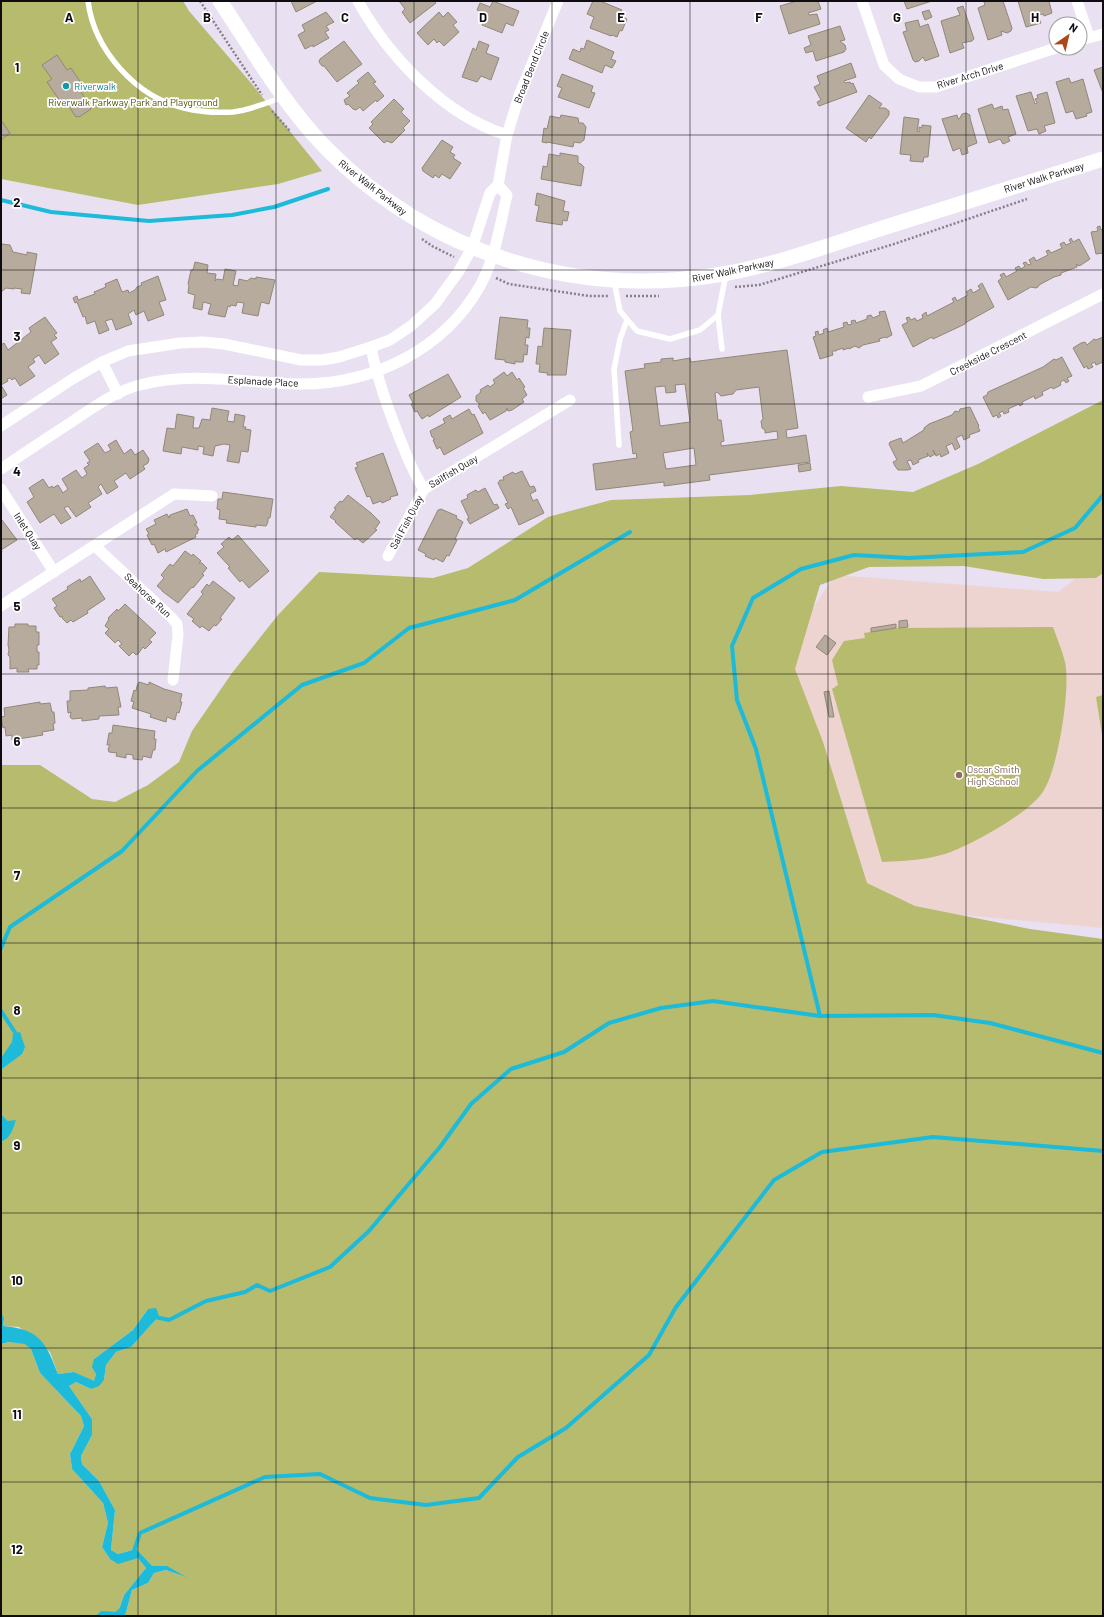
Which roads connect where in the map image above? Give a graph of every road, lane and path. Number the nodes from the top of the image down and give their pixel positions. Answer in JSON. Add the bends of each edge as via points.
{"nodes":[{"id":1,"x":88,"y":1,"type":"edge"},
{"id":2,"x":200,"y":1,"type":"edge"},
{"id":3,"x":220,"y":1,"type":"edge"},
{"id":4,"x":358,"y":1,"type":"edge"},
{"id":5,"x":558,"y":1,"type":"edge"},
{"id":6,"x":862,"y":1,"type":"edge"},
{"id":7,"x":1077,"y":1,"type":"edge"},
{"id":8,"x":1080,"y":16,"type":"edge"},
{"id":9,"x":1103,"y":34,"type":"edge"},
{"id":10,"x":1088,"y":38,"type":"edge"},
{"id":11,"x":1048,"y":51,"type":"edge"},
{"id":12,"x":284,"y":97,"type":"junction"},
{"id":13,"x":267,"y":103,"type":"junction"},
{"id":14,"x":291,"y":132,"type":"dead end"},
{"id":15,"x":507,"y":135,"type":"junction"},
{"id":16,"x":1103,"y":158,"type":"edge"},
{"id":17,"x":498,"y":185,"type":"junction"},
{"id":18,"x":1028,"y":198,"type":"dead end"},
{"id":19,"x":419,"y":238,"type":"dead end"},
{"id":20,"x":472,"y":248,"type":"junction"},
{"id":21,"x":493,"y":255,"type":"junction"},
{"id":22,"x":464,"y":262,"type":"junction"},
{"id":23,"x":486,"y":273,"type":"junction"},
{"id":24,"x":726,"y":274,"type":"junction"},
{"id":25,"x":614,"y":281,"type":"junction"},
{"id":26,"x":723,"y":289,"type":"junction"},
{"id":27,"x":1103,"y":294,"type":"edge"},
{"id":28,"x":617,"y":296,"type":"junction"},
{"id":29,"x":660,"y":296,"type":"dead end"},
{"id":30,"x":718,"y":315,"type":"junction"},
{"id":31,"x":627,"y":320,"type":"junction"},
{"id":32,"x":371,"y":347,"type":"junction"},
{"id":33,"x":722,"y":349,"type":"dead end"},
{"id":34,"x":102,"y":362,"type":"junction"},
{"id":35,"x":376,"y":371,"type":"junction"},
{"id":36,"x":118,"y":394,"type":"junction"},
{"id":37,"x":868,"y":397,"type":"dead end"},
{"id":38,"x":570,"y":400,"type":"dead end"},
{"id":39,"x":1,"y":426,"type":"edge"},
{"id":40,"x":620,"y":445,"type":"dead end"},
{"id":41,"x":1,"y":469,"type":"edge"},
{"id":42,"x":424,"y":488,"type":"junction"},
{"id":43,"x":1,"y":490,"type":"edge"},
{"id":44,"x":212,"y":496,"type":"dead end"},
{"id":45,"x":95,"y":546,"type":"junction"},
{"id":46,"x":388,"y":556,"type":"dead end"},
{"id":47,"x":54,"y":572,"type":"junction"},
{"id":48,"x":1,"y":606,"type":"edge"},
{"id":49,"x":173,"y":680,"type":"dead end"}],
"edges":[{"from":1,"to":13,"type":"lane","via":[[96,31],[108,54],[142,89],[184,108],[209,112],[234,112]]},
{"from":2,"to":13,"type":"path"},
{"from":3,"to":12,"type":"street","name":"River Walk Parkway"},
{"from":4,"to":15,"type":"street","via":[[388,46],[436,95],[470,120]]},
{"from":5,"to":15,"type":"street","name":"Broad Bend Circle","via":[[520,93]]},
{"from":6,"to":11,"type":"street","name":"River Arch Drive","via":[[884,65],[899,79],[919,87],[936,87]]},
{"from":7,"to":8,"type":"street"},
{"from":9,"to":10,"type":"street"},
{"from":12,"to":13,"type":"lane"},
{"from":12,"to":20,"type":"street","name":"River Walk Parkway","via":[[327,149],[394,206]]},
{"from":13,"to":14,"type":"path"},
{"from":15,"to":17,"type":"street","name":"Broad Bend Circle"},
{"from":16,"to":24,"type":"street","name":"River Walk Parkway","via":[[784,259]]},
{"from":17,"to":20,"type":"street","name":"Broad Bend Circle","via":[[490,194]]},
{"from":17,"to":21,"type":"street","via":[[507,195]]},
{"from":18,"to":26,"type":"path","via":[[894,244],[759,285]]},
{"from":19,"to":22,"type":"path"},
{"from":20,"to":21,"type":"street","name":"River Walk Parkway"},
{"from":20,"to":22,"type":"street"},
{"from":21,"to":23,"type":"street","name":"Esplanade Place"},
{"from":21,"to":25,"type":"street","name":"River Walk Parkway","via":[[561,274]]},
{"from":22,"to":32,"type":"street","via":[[435,304],[411,326],[390,340]]},
{"from":23,"to":28,"type":"path","via":[[509,284],[590,296]]},
{"from":23,"to":35,"type":"street","name":"Esplanade Place","via":[[467,305],[425,348],[398,363]]},
{"from":24,"to":25,"type":"street","name":"River Walk Parkway","via":[[682,280]]},
{"from":24,"to":26,"type":"lane"},
{"from":25,"to":28,"type":"lane"},
{"from":26,"to":30,"type":"lane"},
{"from":27,"to":37,"type":"street","name":"Creekside Crescent","via":[[920,386]]},
{"from":28,"to":29,"type":"path"},
{"from":28,"to":31,"type":"lane","via":[[620,311]]},
{"from":30,"to":31,"type":"lane","via":[[700,330],[670,339],[636,331]]},
{"from":30,"to":33,"type":"lane"},
{"from":31,"to":40,"type":"lane","via":[[614,369]]},
{"from":32,"to":34,"type":"street","via":[[339,357],[301,360],[224,344],[180,343],[128,351]]},
{"from":32,"to":35,"type":"street","name":"Sailfish Quay"},
{"from":34,"to":36,"type":"street"},
{"from":34,"to":39,"type":"street"},
{"from":35,"to":36,"type":"street","name":"Esplanade Place","via":[[340,381],[299,384],[202,377],[182,378],[138,385]]},
{"from":35,"to":42,"type":"street","name":"Sailfish Quay","via":[[414,475]]},
{"from":36,"to":41,"type":"street","name":"Esplanade Place","via":[[92,408]]},
{"from":38,"to":42,"type":"street","name":"Sailfish Quay"},
{"from":42,"to":46,"type":"street","name":"Sail Fish Quay"},
{"from":43,"to":47,"type":"street","name":"Inlet Quay"},
{"from":44,"to":45,"type":"street","via":[[174,494]]},
{"from":45,"to":47,"type":"street"},
{"from":45,"to":49,"type":"street","name":"Seahorse Run","via":[[177,624]]},
{"from":47,"to":48,"type":"street"}]}
